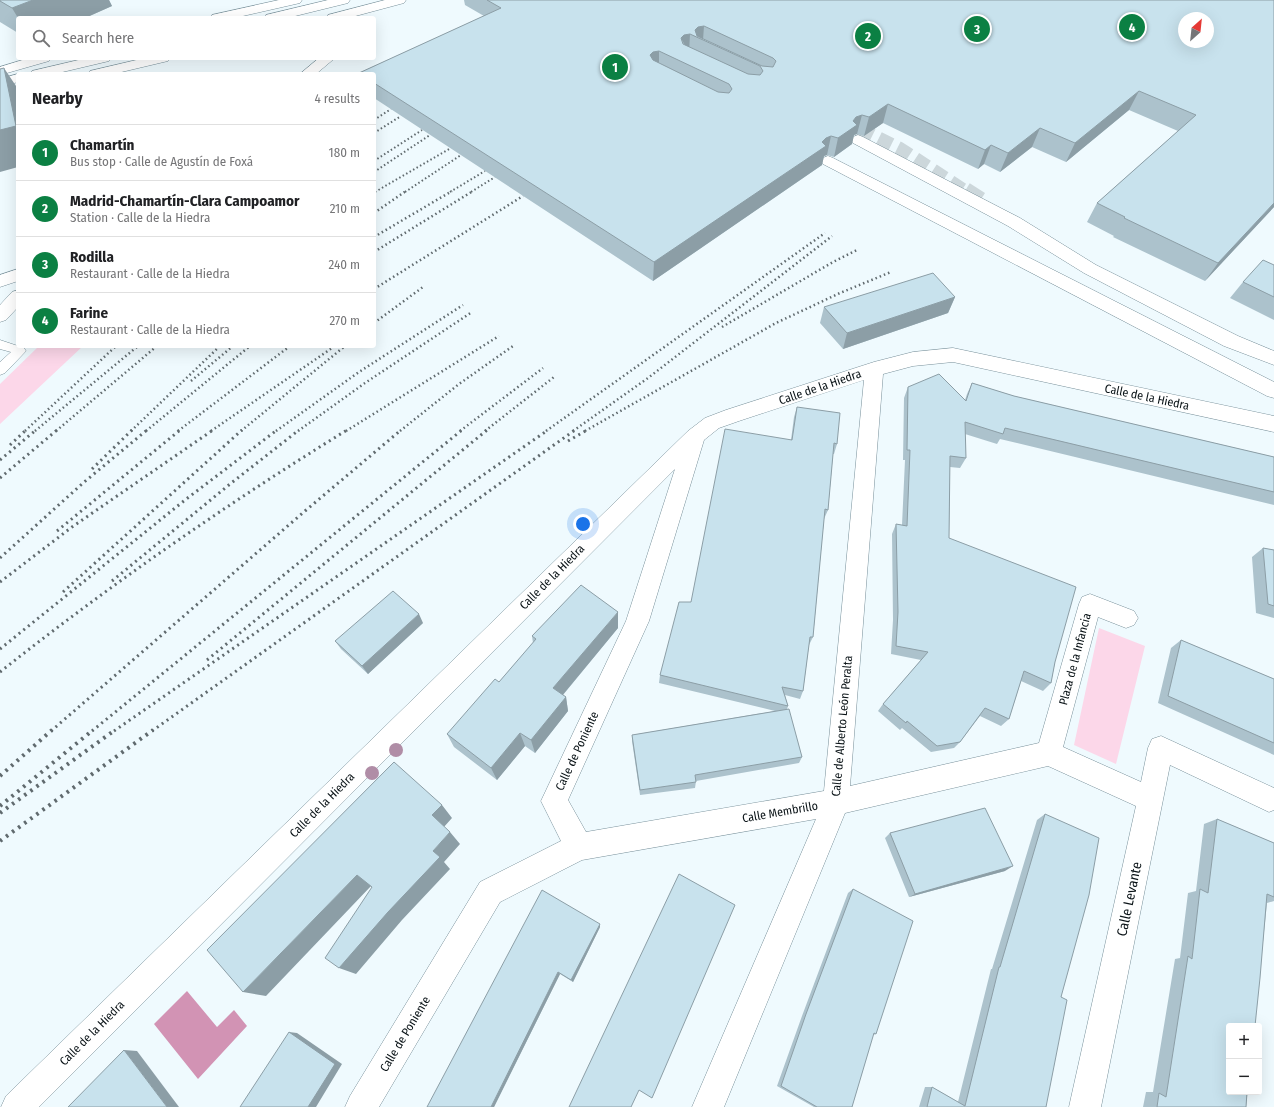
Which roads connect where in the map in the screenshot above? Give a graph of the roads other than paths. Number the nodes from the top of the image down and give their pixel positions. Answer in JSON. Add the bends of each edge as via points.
{"nodes":[{"id":1,"x":296,"y":0,"type":"edge"},
{"id":2,"x":344,"y":0,"type":"edge"},
{"id":3,"x":400,"y":0,"type":"edge"},
{"id":4,"x":226,"y":16,"type":"edge"},
{"id":5,"x":279,"y":16,"type":"edge"},
{"id":6,"x":340,"y":16,"type":"edge"},
{"id":7,"x":37,"y":60,"type":"edge"},
{"id":8,"x":141,"y":60,"type":"edge"},
{"id":9,"x":325,"y":60,"type":"edge"},
{"id":10,"x":98,"y":64,"type":"edge"},
{"id":11,"x":0,"y":71,"type":"edge"},
{"id":12,"x":49,"y":72,"type":"edge"},
{"id":13,"x":310,"y":72,"type":"edge"},
{"id":14,"x":16,"y":79,"type":"edge"},
{"id":15,"x":0,"y":83,"type":"edge"},
{"id":16,"x":16,"y":91,"type":"edge"},
{"id":17,"x":0,"y":95,"type":"edge"},
{"id":18,"x":858,"y":140,"type":"edge"},
{"id":19,"x":828,"y":161,"type":"edge"},
{"id":20,"x":912,"y":204,"type":"junction"},
{"id":21,"x":1014,"y":222,"type":"junction"},
{"id":22,"x":16,"y":276,"type":"edge"},
{"id":23,"x":0,"y":281,"type":"edge"},
{"id":24,"x":16,"y":298,"type":"edge"},
{"id":25,"x":0,"y":316,"type":"edge"},
{"id":26,"x":0,"y":344,"type":"edge"},
{"id":27,"x":1274,"y":358,"type":"edge"},
{"id":28,"x":874,"y":369,"type":"junction"},
{"id":29,"x":0,"y":370,"type":"edge"},
{"id":30,"x":1274,"y":391,"type":"edge"},
{"id":31,"x":1274,"y":424,"type":"edge"},
{"id":32,"x":695,"y":436,"type":"junction"},
{"id":33,"x":1126,"y":618,"type":"dead end"},
{"id":34,"x":1049,"y":753,"type":"junction"},
{"id":35,"x":1269,"y":799,"type":"dead end"},
{"id":36,"x":1150,"y":800,"type":"junction"},
{"id":37,"x":836,"y":802,"type":"junction"},
{"id":38,"x":579,"y":847,"type":"junction"},
{"id":39,"x":17,"y":1107,"type":"edge"},
{"id":40,"x":361,"y":1107,"type":"edge"},
{"id":41,"x":708,"y":1107,"type":"edge"},
{"id":42,"x":1085,"y":1107,"type":"edge"}],
"edges":[{"from":1,"to":4,"type":"street"},
{"from":2,"to":5,"type":"street"},
{"from":3,"to":6,"type":"street"},
{"from":7,"to":11,"type":"street"},
{"from":8,"to":10,"type":"street"},
{"from":9,"to":13,"type":"street"},
{"from":10,"to":12,"type":"street"},
{"from":14,"to":15,"type":"street"},
{"from":16,"to":17,"type":"street"},
{"from":18,"to":21,"type":"street"},
{"from":19,"to":20,"type":"street"},
{"from":20,"to":21,"type":"street","via":[[953,215]]},
{"from":20,"to":30,"type":"street"},
{"from":21,"to":27,"type":"street","via":[[1090,269],[1231,341]]},
{"from":22,"to":23,"type":"street"},
{"from":24,"to":25,"type":"street"},
{"from":26,"to":29,"type":"lane","via":[[20,350]]},
{"from":28,"to":31,"type":"street","name":"Calle de la Hiedra","via":[[913,359],[953,355]]},
{"from":28,"to":32,"type":"street","name":"Calle de la Hiedra","via":[[733,415],[712,423]]},
{"from":28,"to":37,"type":"street","name":"Calle de Alberto León Peralta"},
{"from":32,"to":38,"type":"street","name":"Calle de Poniente","via":[[637,621],[554,801]]},
{"from":32,"to":39,"type":"street","name":"Calle de la Hiedra"},
{"from":33,"to":34,"type":"street","name":"Plaza de la Infancia","via":[[1090,604]]},
{"from":34,"to":36,"type":"street"},
{"from":34,"to":37,"type":"street","name":"Calle Membrillo"},
{"from":35,"to":36,"type":"street","via":[[1161,748]]},
{"from":36,"to":42,"type":"street","name":"Calle Levante"},
{"from":37,"to":38,"type":"street","name":"Calle Membrillo"},
{"from":37,"to":41,"type":"street","name":"Calle de Alberto León Peralta"},
{"from":38,"to":40,"type":"street","name":"Calle de Poniente","via":[[490,892]]}]}
